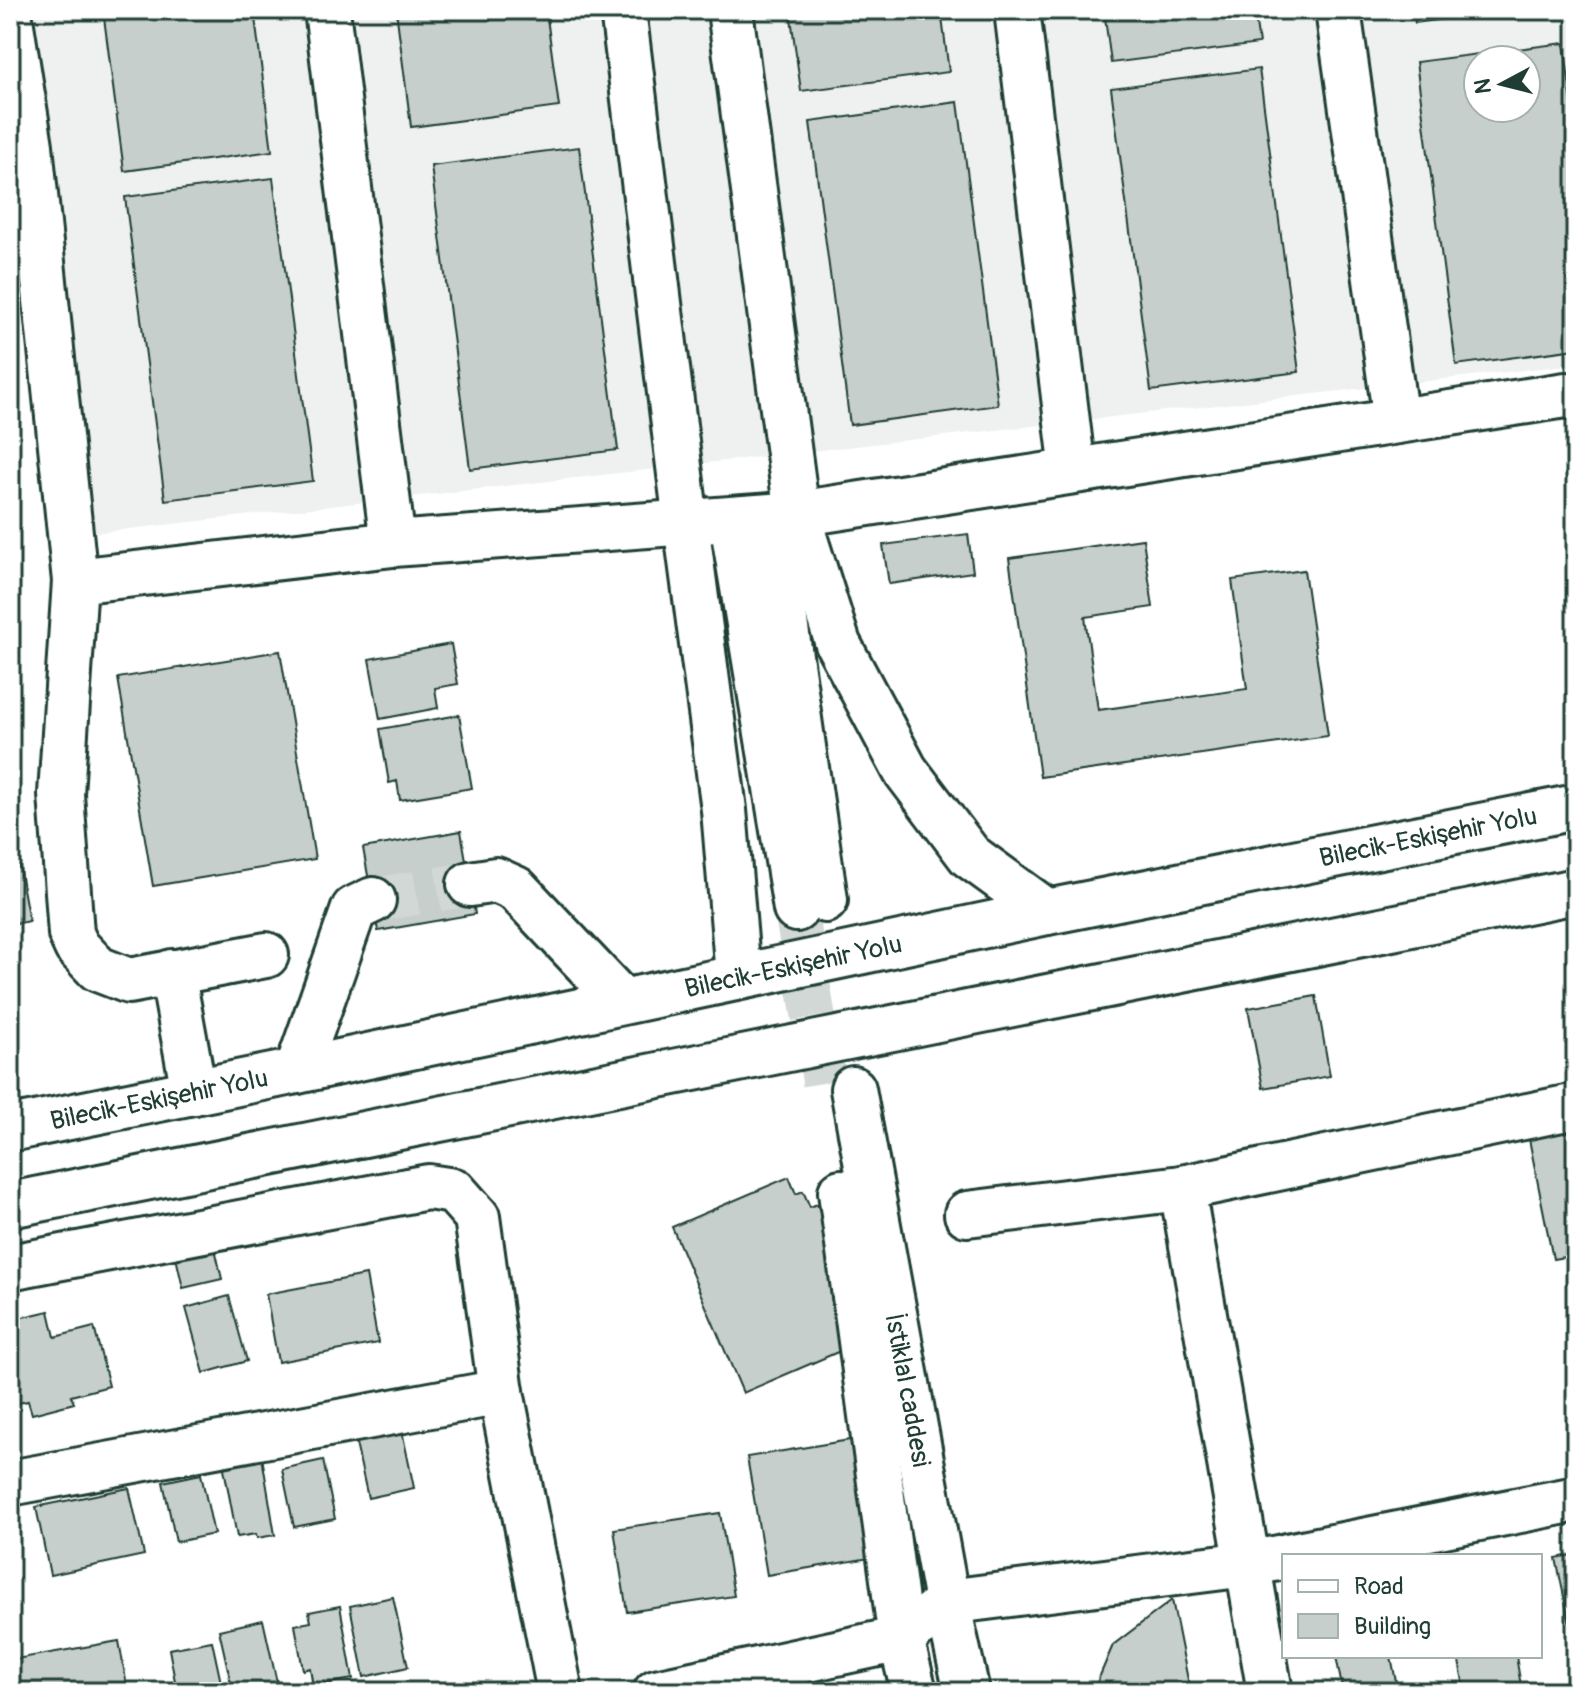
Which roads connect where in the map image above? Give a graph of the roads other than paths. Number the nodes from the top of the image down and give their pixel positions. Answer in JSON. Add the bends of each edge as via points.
{"nodes":[{"id":1,"x":327,"y":10,"type":"edge"},
{"id":2,"x":623,"y":10,"type":"edge"},
{"id":3,"x":730,"y":10,"type":"edge"},
{"id":4,"x":1017,"y":10,"type":"edge"},
{"id":5,"x":1338,"y":10,"type":"edge"},
{"id":6,"x":10,"y":19,"type":"edge"},
{"id":7,"x":1576,"y":398,"type":"edge"},
{"id":8,"x":1396,"y":421,"type":"junction"},
{"id":9,"x":1073,"y":471,"type":"junction"},
{"id":10,"x":766,"y":517,"type":"junction"},
{"id":11,"x":686,"y":523,"type":"junction"},
{"id":12,"x":393,"y":544,"type":"junction"},
{"id":13,"x":75,"y":581,"type":"junction"},
{"id":14,"x":1576,"y":807,"type":"edge"},
{"id":15,"x":470,"y":884,"type":"tunnel mouth"},
{"id":16,"x":1576,"y":891,"type":"edge"},
{"id":17,"x":373,"y":900,"type":"tunnel mouth"},
{"id":18,"x":811,"y":904,"type":"tunnel mouth"},
{"id":19,"x":1047,"y":912,"type":"junction"},
{"id":20,"x":266,"y":955,"type":"dead end"},
{"id":21,"x":172,"y":972,"type":"junction"},
{"id":22,"x":738,"y":976,"type":"junction"},
{"id":23,"x":622,"y":1001,"type":"junction"},
{"id":24,"x":297,"y":1071,"type":"junction"},
{"id":25,"x":194,"y":1092,"type":"junction"},
{"id":26,"x":1576,"y":1106,"type":"edge"},
{"id":27,"x":10,"y":1114,"type":"edge"},
{"id":28,"x":53,"y":1120,"type":"junction"},
{"id":29,"x":10,"y":1129,"type":"edge"},
{"id":30,"x":1182,"y":1188,"type":"junction"},
{"id":31,"x":10,"y":1205,"type":"edge"},
{"id":32,"x":967,"y":1214,"type":"dead end"},
{"id":33,"x":10,"y":1267,"type":"edge"},
{"id":34,"x":501,"y":1392,"type":"junction"},
{"id":35,"x":10,"y":1483,"type":"edge"},
{"id":36,"x":1576,"y":1499,"type":"edge"},
{"id":37,"x":1298,"y":1554,"type":"edge"},
{"id":38,"x":1273,"y":1559,"type":"edge"},
{"id":39,"x":947,"y":1602,"type":"junction"},
{"id":40,"x":901,"y":1639,"type":"junction"},
{"id":41,"x":560,"y":1692,"type":"edge"},
{"id":42,"x":656,"y":1692,"type":"edge"},
{"id":43,"x":914,"y":1692,"type":"edge"},
{"id":44,"x":967,"y":1692,"type":"edge"},
{"id":45,"x":1270,"y":1692,"type":"edge"}],
"edges":[{"from":1,"to":12,"type":"street"},
{"from":2,"to":11,"type":"street"},
{"from":3,"to":10,"type":"street"},
{"from":4,"to":9,"type":"street"},
{"from":5,"to":8,"type":"street"},
{"from":6,"to":13,"type":"street","via":[[30,146]]},
{"from":7,"to":8,"type":"street","via":[[1566,395]]},
{"from":8,"to":9,"type":"street"},
{"from":9,"to":10,"type":"street"},
{"from":10,"to":11,"type":"street"},
{"from":10,"to":18,"type":"street"},
{"from":10,"to":19,"type":"street","via":[[905,770],[970,856]]},
{"from":11,"to":12,"type":"street"},
{"from":11,"to":22,"type":"street","via":[[724,810]]},
{"from":12,"to":13,"type":"street"},
{"from":13,"to":21,"type":"street","via":[[61,794],[71,934],[87,960],[113,977],[129,981]]},
{"from":14,"to":19,"type":"street","name":"Bilecik-Eskişehir Yolu"},
{"from":15,"to":23,"type":"street","via":[[496,880],[516,889]]},
{"from":16,"to":31,"type":"street"},
{"from":17,"to":24,"type":"street","via":[[354,909]]},
{"from":19,"to":22,"type":"street","name":"Bilecik-Eskişehir Yolu"},
{"from":20,"to":21,"type":"street"},
{"from":21,"to":25,"type":"street"},
{"from":22,"to":23,"type":"street","name":"Bilecik-Eskişehir Yolu"},
{"from":23,"to":24,"type":"street","name":"Bilecik-Eskişehir Yolu"},
{"from":24,"to":25,"type":"street","name":"Bilecik-Eskişehir Yolu"},
{"from":25,"to":28,"type":"street","name":"Bilecik-Eskişehir Yolu"},
{"from":26,"to":30,"type":"street"},
{"from":27,"to":28,"type":"street"},
{"from":28,"to":29,"type":"street","name":"Bilecik-Eskişehir Yolu"},
{"from":30,"to":32,"type":"street"},
{"from":30,"to":38,"type":"street"},
{"from":33,"to":34,"type":"street","via":[[428,1187],[454,1191],[477,1217]]},
{"from":34,"to":35,"type":"street"},
{"from":34,"to":41,"type":"street"},
{"from":36,"to":37,"type":"street"},
{"from":38,"to":39,"type":"street"},
{"from":38,"to":45,"type":"street"},
{"from":39,"to":40,"type":"street"},
{"from":39,"to":40,"type":"street","name":"İstiklal caddesi","via":[[840,1094],[845,1212]]},
{"from":39,"to":44,"type":"street","name":"İstiklal caddesi"},
{"from":40,"to":42,"type":"street"},
{"from":40,"to":43,"type":"street"}]}
